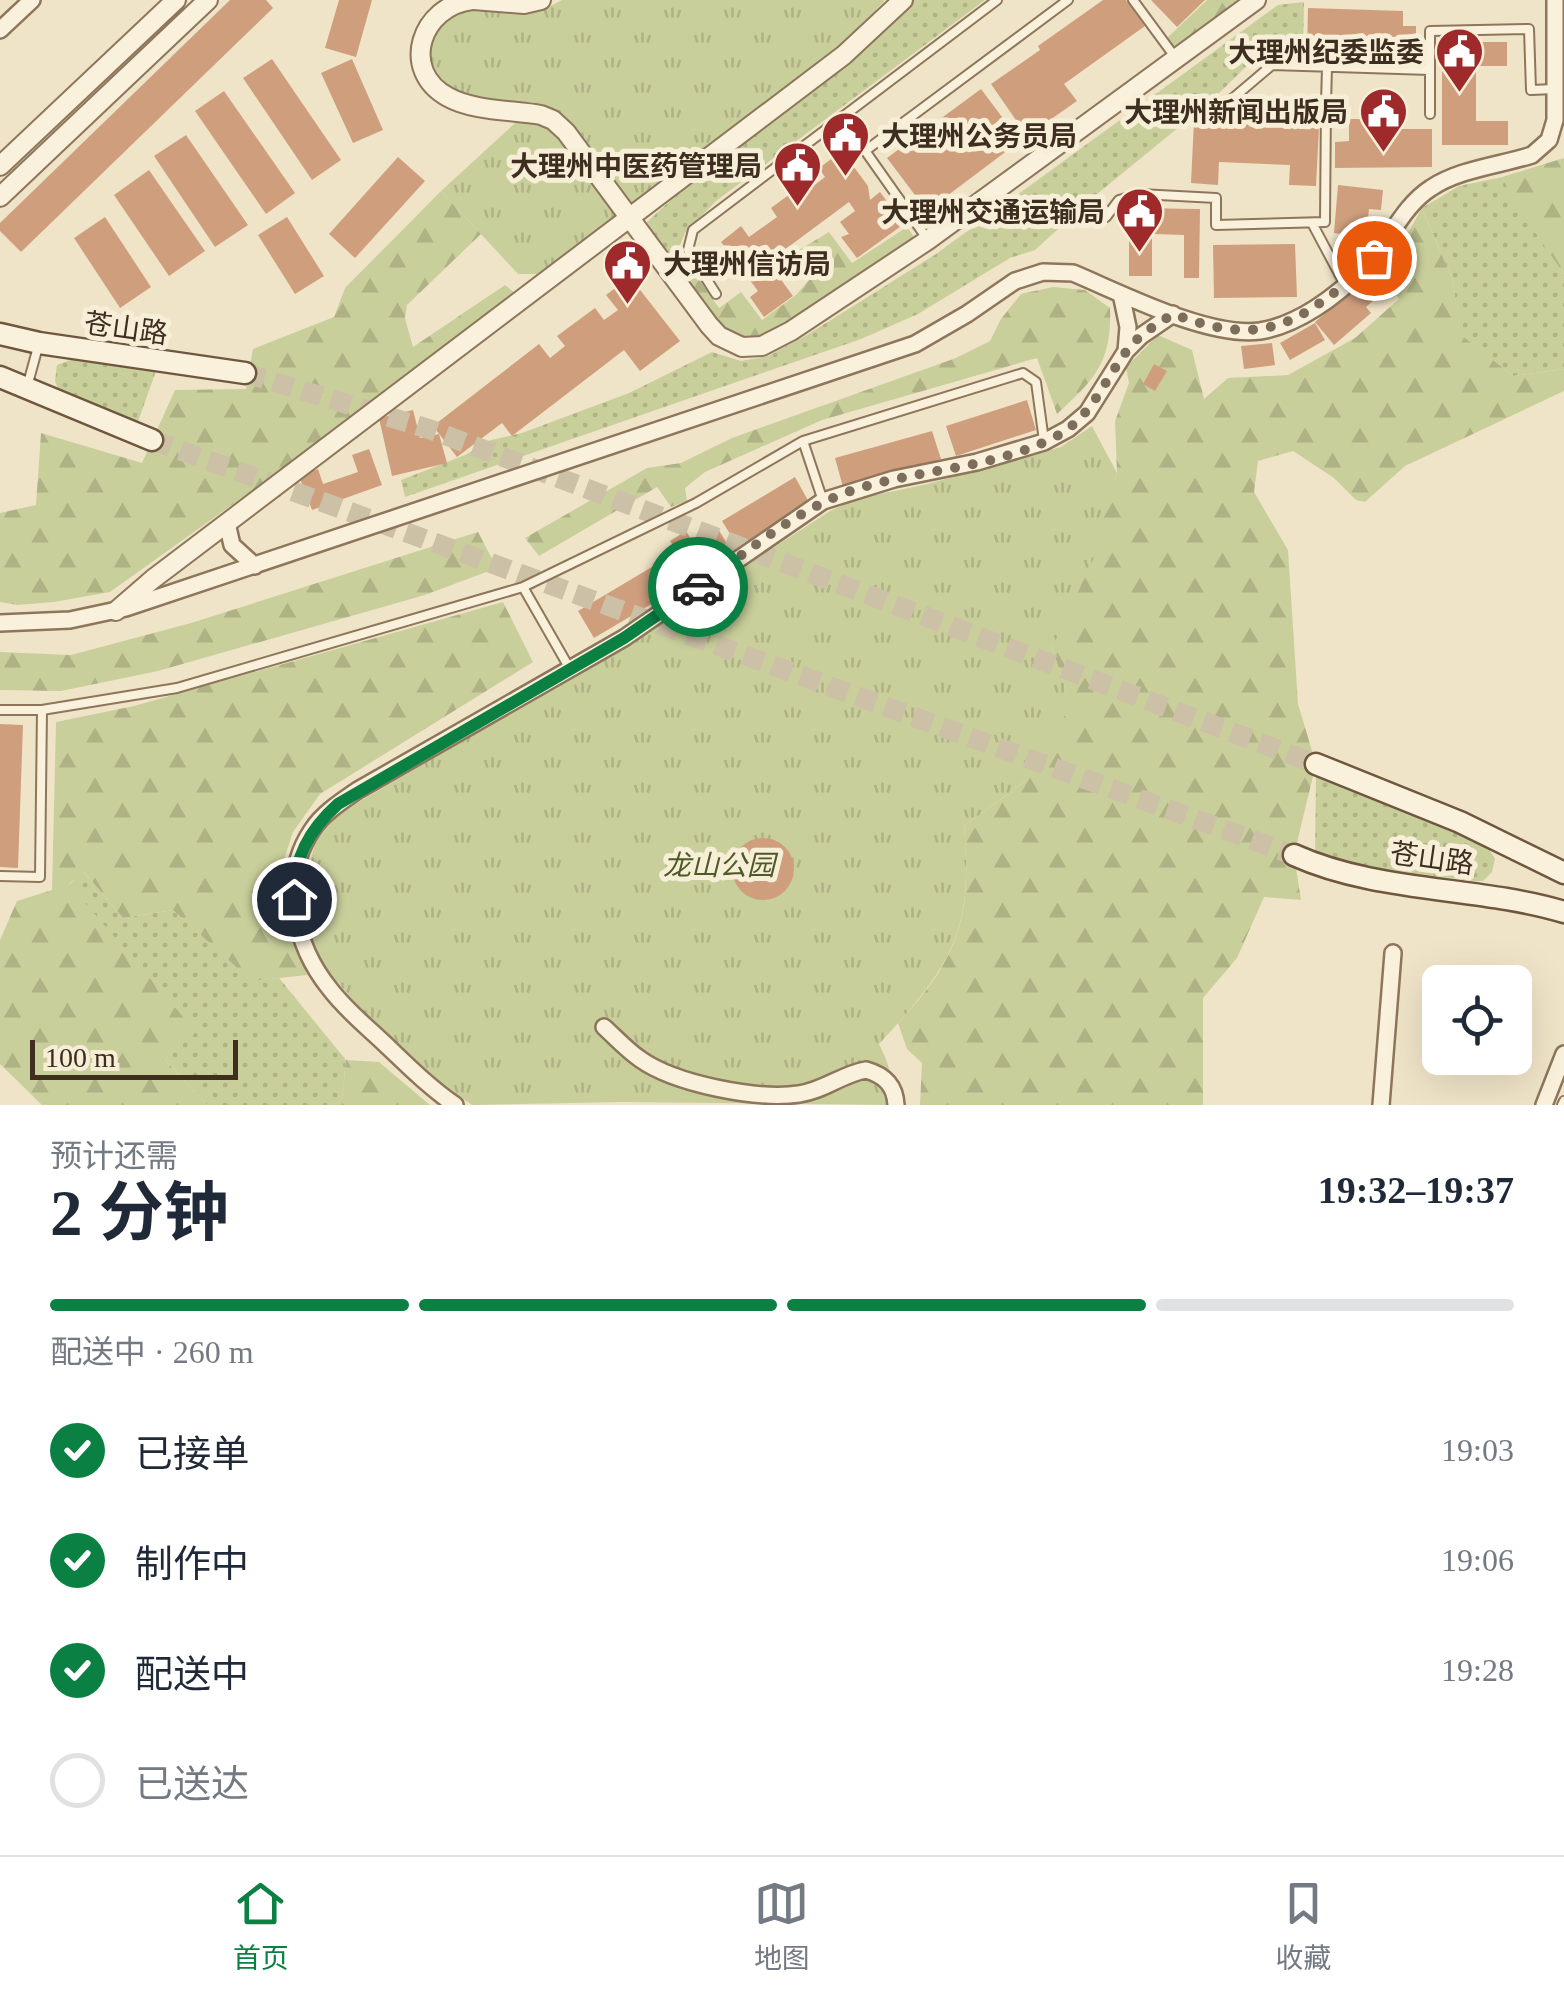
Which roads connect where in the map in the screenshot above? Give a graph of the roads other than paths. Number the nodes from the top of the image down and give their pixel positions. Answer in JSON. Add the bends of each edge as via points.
{"nodes":[{"id":1,"x":32,"y":0,"type":"edge"},
{"id":2,"x":176,"y":0,"type":"edge"},
{"id":3,"x":208,"y":0,"type":"edge"},
{"id":4,"x":473,"y":0,"type":"edge"},
{"id":5,"x":542,"y":0,"type":"edge"},
{"id":6,"x":903,"y":0,"type":"edge"},
{"id":7,"x":998,"y":0,"type":"edge"},
{"id":8,"x":1068,"y":0,"type":"edge"},
{"id":9,"x":1133,"y":0,"type":"edge"},
{"id":10,"x":1256,"y":0,"type":"edge"},
{"id":11,"x":1555,"y":0,"type":"edge"},
{"id":12,"x":0,"y":30,"type":"edge"},
{"id":13,"x":1175,"y":57,"type":"junction"},
{"id":14,"x":1328,"y":67,"type":"junction"},
{"id":15,"x":1430,"y":70,"type":"junction"},
{"id":16,"x":1555,"y":89,"type":"junction"},
{"id":17,"x":1326,"y":104,"type":"junction"},
{"id":18,"x":1430,"y":114,"type":"dead end"},
{"id":19,"x":842,"y":118,"type":"junction"},
{"id":20,"x":865,"y":151,"type":"junction"},
{"id":21,"x":0,"y":166,"type":"edge"},
{"id":22,"x":0,"y":197,"type":"edge"},
{"id":23,"x":1106,"y":217,"type":"dead end"},
{"id":24,"x":628,"y":218,"type":"junction"},
{"id":25,"x":1312,"y":223,"type":"junction"},
{"id":26,"x":928,"y":240,"type":"junction"},
{"id":27,"x":1346,"y":285,"type":"junction"},
{"id":28,"x":716,"y":294,"type":"dead end"},
{"id":29,"x":1121,"y":294,"type":"junction"},
{"id":30,"x":1173,"y":314,"type":"junction"},
{"id":31,"x":0,"y":334,"type":"edge"},
{"id":32,"x":39,"y":343,"type":"junction"},
{"id":33,"x":1126,"y":351,"type":"junction"},
{"id":34,"x":245,"y":374,"type":"tunnel mouth"},
{"id":35,"x":0,"y":377,"type":"edge"},
{"id":36,"x":26,"y":389,"type":"junction"},
{"id":37,"x":152,"y":440,"type":"tunnel mouth"},
{"id":38,"x":803,"y":441,"type":"junction"},
{"id":39,"x":1044,"y":442,"type":"junction"},
{"id":40,"x":824,"y":501,"type":"junction"},
{"id":41,"x":227,"y":523,"type":"junction"},
{"id":42,"x":254,"y":566,"type":"junction"},
{"id":43,"x":523,"y":587,"type":"junction"},
{"id":44,"x":116,"y":611,"type":"junction"},
{"id":45,"x":0,"y":623,"type":"edge"},
{"id":46,"x":570,"y":669,"type":"junction"},
{"id":47,"x":0,"y":710,"type":"edge"},
{"id":48,"x":42,"y":710,"type":"junction"},
{"id":49,"x":1316,"y":764,"type":"tunnel mouth"},
{"id":50,"x":1294,"y":855,"type":"tunnel mouth"},
{"id":51,"x":1564,"y":873,"type":"edge"},
{"id":52,"x":0,"y":876,"type":"edge"},
{"id":53,"x":1564,"y":912,"type":"edge"},
{"id":54,"x":1392,"y":952,"type":"dead end"},
{"id":55,"x":604,"y":1027,"type":"dead end"},
{"id":56,"x":1564,"y":1054,"type":"edge"},
{"id":57,"x":455,"y":1105,"type":"edge"},
{"id":58,"x":896,"y":1105,"type":"edge"},
{"id":59,"x":1381,"y":1105,"type":"edge"},
{"id":60,"x":1544,"y":1105,"type":"edge"}],
"edges":[{"from":1,"to":12,"type":"street"},
{"from":2,"to":21,"type":"street"},
{"from":3,"to":22,"type":"street"},
{"from":4,"to":5,"type":"street"},
{"from":4,"to":24,"type":"street","via":[[448,6],[429,24],[421,48],[432,84],[452,100],[553,120]]},
{"from":6,"to":24,"type":"street","via":[[844,55]]},
{"from":7,"to":19,"type":"lane"},
{"from":8,"to":20,"type":"lane"},
{"from":9,"to":13,"type":"lane"},
{"from":10,"to":13,"type":"street"},
{"from":11,"to":16,"type":"street"},
{"from":13,"to":26,"type":"street"},
{"from":14,"to":15,"type":"lane"},
{"from":14,"to":17,"type":"lane"},
{"from":14,"to":17,"type":"lane","via":[[1272,66],[1226,104]]},
{"from":15,"to":16,"type":"lane","via":[[1430,31],[1530,29],[1531,90]]},
{"from":15,"to":18,"type":"lane"},
{"from":16,"to":27,"type":"street","via":[[1553,132],[1545,146],[1432,187]]},
{"from":17,"to":25,"type":"lane","via":[[1325,222]]},
{"from":19,"to":20,"type":"lane"},
{"from":19,"to":28,"type":"lane","via":[[693,230],[688,250]]},
{"from":20,"to":26,"type":"lane"},
{"from":23,"to":25,"type":"lane","via":[[1119,200],[1140,194],[1216,198],[1216,225]]},
{"from":24,"to":26,"type":"street","via":[[719,336],[752,348],[791,332]]},
{"from":24,"to":41,"type":"street"},
{"from":25,"to":27,"type":"lane"},
{"from":27,"to":30,"type":"street","via":[[1290,322],[1262,330]]},
{"from":29,"to":30,"type":"street"},
{"from":29,"to":33,"type":"street"},
{"from":29,"to":42,"type":"street","via":[[1072,273],[1030,274],[915,344]]},
{"from":30,"to":33,"type":"street"},
{"from":31,"to":32,"type":"main road","name":"苍山路"},
{"from":32,"to":34,"type":"main road","name":"苍山路"},
{"from":32,"to":36,"type":"lane"},
{"from":33,"to":39,"type":"street","via":[[1087,413]]},
{"from":35,"to":36,"type":"main road"},
{"from":36,"to":37,"type":"main road"},
{"from":38,"to":39,"type":"lane","via":[[1022,373],[1036,382]]},
{"from":38,"to":40,"type":"lane"},
{"from":38,"to":43,"type":"lane"},
{"from":39,"to":40,"type":"street"},
{"from":40,"to":46,"type":"street"},
{"from":41,"to":42,"type":"street","via":[[232,546]]},
{"from":41,"to":44,"type":"street"},
{"from":42,"to":44,"type":"street"},
{"from":43,"to":46,"type":"lane"},
{"from":43,"to":48,"type":"lane","via":[[177,688]]},
{"from":44,"to":45,"type":"street"},
{"from":46,"to":57,"type":"street","via":[[338,804],[312,830],[297,865],[296,918],[320,976],[344,1006]]},
{"from":47,"to":48,"type":"lane"},
{"from":48,"to":52,"type":"lane","via":[[40,877]]},
{"from":49,"to":51,"type":"main road","name":"苍山路"},
{"from":50,"to":53,"type":"main road","name":"苍山路","via":[[1357,874]]},
{"from":54,"to":59,"type":"street"},
{"from":55,"to":58,"type":"street","via":[[640,1058],[681,1078],[788,1095],[866,1070],[890,1084]]},
{"from":56,"to":60,"type":"street"}]}
